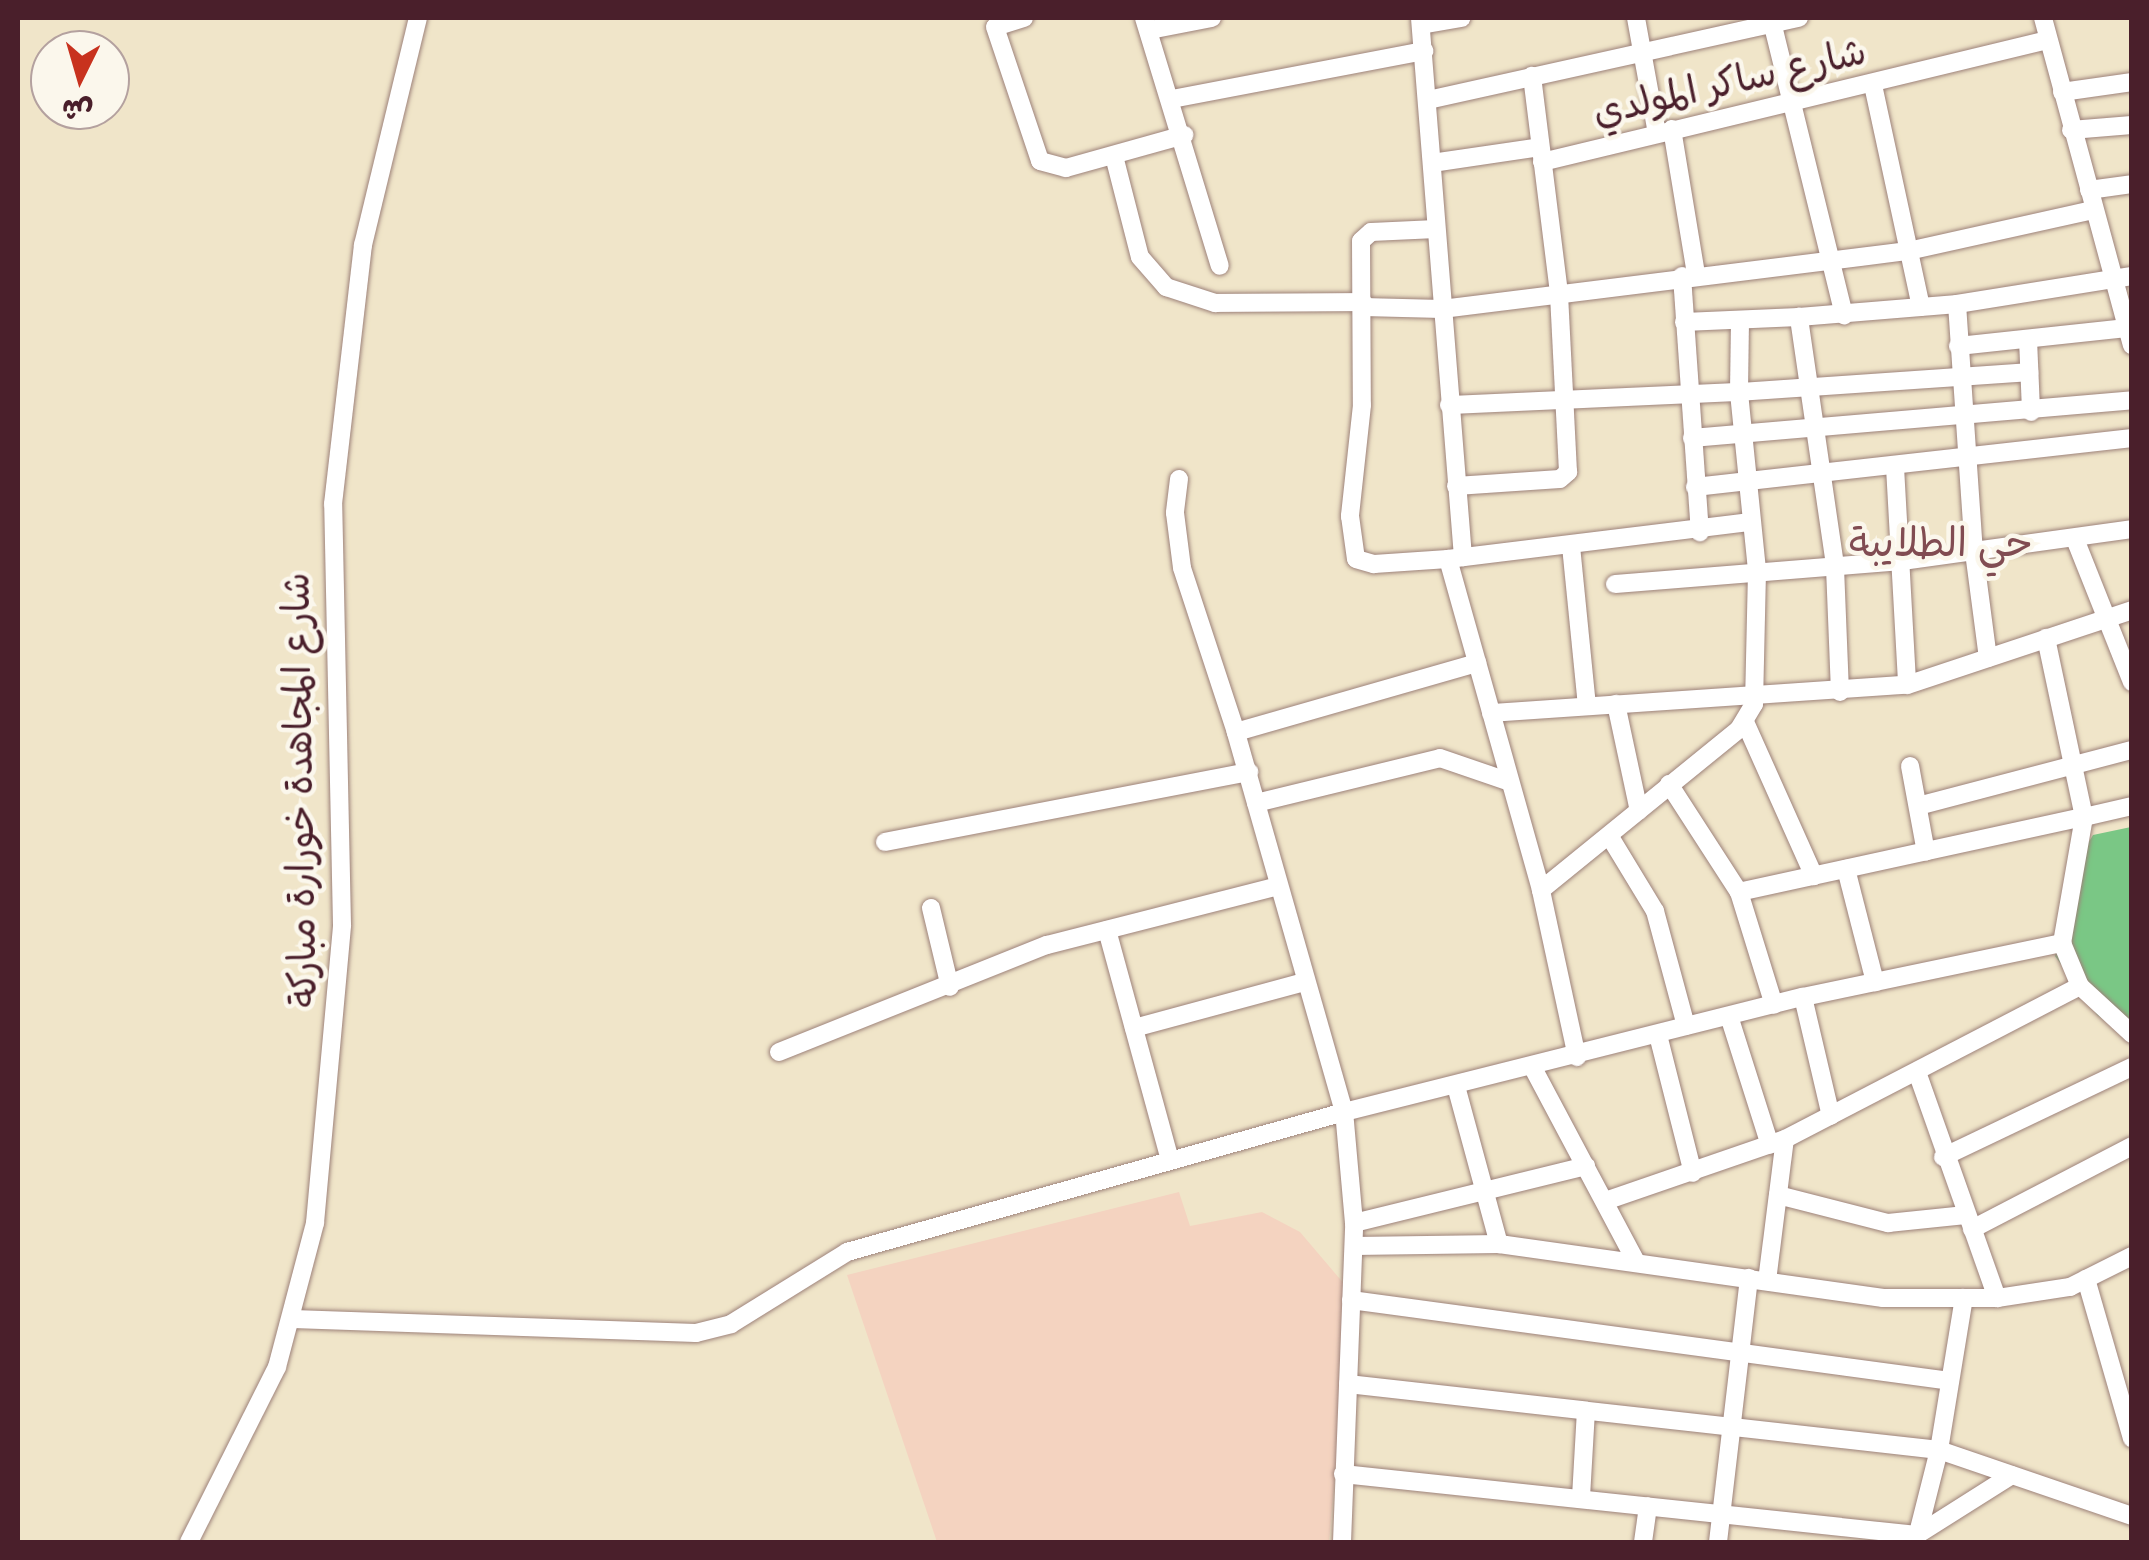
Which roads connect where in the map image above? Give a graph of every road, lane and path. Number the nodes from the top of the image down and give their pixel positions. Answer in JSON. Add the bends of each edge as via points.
{"nodes":[{"id":1,"x":418,"y":18,"type":"edge"},
{"id":2,"x":1024,"y":18,"type":"edge"},
{"id":3,"x":1212,"y":18,"type":"edge"},
{"id":4,"x":1461,"y":18,"type":"edge"},
{"id":5,"x":1636,"y":18,"type":"edge"},
{"id":6,"x":1798,"y":18,"type":"edge"},
{"id":7,"x":2043,"y":18,"type":"edge"},
{"id":8,"x":1421,"y":21,"type":"edge"},
{"id":9,"x":1147,"y":24,"type":"edge"},
{"id":10,"x":1773,"y":26,"type":"junction"},
{"id":11,"x":2048,"y":40,"type":"junction"},
{"id":12,"x":1424,"y":51,"type":"junction"},
{"id":13,"x":1641,"y":54,"type":"junction"},
{"id":14,"x":1532,"y":76,"type":"junction"},
{"id":15,"x":2132,"y":82,"type":"edge"},
{"id":16,"x":1873,"y":85,"type":"junction"},
{"id":17,"x":2062,"y":92,"type":"junction"},
{"id":18,"x":1172,"y":98,"type":"junction"},
{"id":19,"x":1428,"y":100,"type":"junction"},
{"id":20,"x":1792,"y":100,"type":"junction"},
{"id":21,"x":2132,"y":125,"type":"edge"},
{"id":22,"x":2072,"y":130,"type":"junction"},
{"id":23,"x":1665,"y":131,"type":"junction"},
{"id":24,"x":1184,"y":135,"type":"junction"},
{"id":25,"x":1541,"y":154,"type":"junction"},
{"id":26,"x":1114,"y":156,"type":"junction"},
{"id":27,"x":1432,"y":163,"type":"junction"},
{"id":28,"x":2132,"y":184,"type":"edge"},
{"id":29,"x":2088,"y":190,"type":"junction"},
{"id":30,"x":2093,"y":210,"type":"junction"},
{"id":31,"x":1436,"y":229,"type":"junction"},
{"id":32,"x":1908,"y":251,"type":"junction"},
{"id":33,"x":1828,"y":260,"type":"junction"},
{"id":34,"x":1220,"y":266,"type":"dead end"},
{"id":35,"x":1689,"y":275,"type":"junction"},
{"id":36,"x":2132,"y":276,"type":"edge"},
{"id":37,"x":2112,"y":280,"type":"junction"},
{"id":38,"x":1559,"y":293,"type":"junction"},
{"id":39,"x":1363,"y":304,"type":"junction"},
{"id":40,"x":1957,"y":304,"type":"junction"},
{"id":41,"x":1921,"y":307,"type":"junction"},
{"id":42,"x":1442,"y":309,"type":"junction"},
{"id":43,"x":1844,"y":315,"type":"junction"},
{"id":44,"x":1798,"y":317,"type":"junction"},
{"id":45,"x":1740,"y":320,"type":"junction"},
{"id":46,"x":1684,"y":322,"type":"junction"},
{"id":47,"x":2129,"y":337,"type":"edge"},
{"id":48,"x":2028,"y":339,"type":"junction"},
{"id":49,"x":1958,"y":346,"type":"junction"},
{"id":50,"x":2029,"y":372,"type":"junction"},
{"id":51,"x":1962,"y":382,"type":"junction"},
{"id":52,"x":1805,"y":385,"type":"junction"},
{"id":53,"x":1687,"y":392,"type":"junction"},
{"id":54,"x":1740,"y":392,"type":"junction"},
{"id":55,"x":1562,"y":398,"type":"junction"},
{"id":56,"x":2132,"y":400,"type":"edge"},
{"id":57,"x":1449,"y":405,"type":"junction"},
{"id":58,"x":2031,"y":412,"type":"junction"},
{"id":59,"x":1965,"y":418,"type":"junction"},
{"id":60,"x":1814,"y":428,"type":"junction"},
{"id":61,"x":1743,"y":432,"type":"junction"},
{"id":62,"x":1692,"y":438,"type":"junction"},
{"id":63,"x":2132,"y":438,"type":"edge"},
{"id":64,"x":1968,"y":460,"type":"junction"},
{"id":65,"x":1894,"y":467,"type":"junction"},
{"id":66,"x":1824,"y":476,"type":"junction"},
{"id":67,"x":1179,"y":478,"type":"dead end"},
{"id":68,"x":1748,"y":482,"type":"junction"},
{"id":69,"x":1456,"y":486,"type":"junction"},
{"id":70,"x":1695,"y":487,"type":"junction"},
{"id":71,"x":1751,"y":522,"type":"junction"},
{"id":72,"x":2132,"y":529,"type":"edge"},
{"id":73,"x":1700,"y":532,"type":"junction"},
{"id":74,"x":2075,"y":539,"type":"junction"},
{"id":75,"x":1571,"y":546,"type":"junction"},
{"id":76,"x":1974,"y":552,"type":"junction"},
{"id":77,"x":1456,"y":558,"type":"junction"},
{"id":78,"x":1902,"y":561,"type":"junction"},
{"id":79,"x":1835,"y":565,"type":"junction"},
{"id":80,"x":1757,"y":570,"type":"junction"},
{"id":81,"x":1615,"y":584,"type":"dead end"},
{"id":82,"x":2132,"y":610,"type":"edge"},
{"id":83,"x":2106,"y":619,"type":"junction"},
{"id":84,"x":2046,"y":638,"type":"junction"},
{"id":85,"x":1988,"y":658,"type":"junction"},
{"id":86,"x":1477,"y":663,"type":"junction"},
{"id":87,"x":2132,"y":682,"type":"edge"},
{"id":88,"x":1907,"y":685,"type":"junction"},
{"id":89,"x":1840,"y":692,"type":"junction"},
{"id":90,"x":1754,"y":698,"type":"junction"},
{"id":91,"x":1616,"y":704,"type":"junction"},
{"id":92,"x":1587,"y":705,"type":"junction"},
{"id":93,"x":1491,"y":714,"type":"junction"},
{"id":94,"x":1746,"y":722,"type":"junction"},
{"id":95,"x":1236,"y":732,"type":"junction"},
{"id":96,"x":2132,"y":750,"type":"edge"},
{"id":97,"x":1910,"y":766,"type":"dead end"},
{"id":98,"x":2073,"y":766,"type":"junction"},
{"id":99,"x":1248,"y":772,"type":"junction"},
{"id":100,"x":1510,"y":782,"type":"junction"},
{"id":101,"x":1669,"y":784,"type":"junction"},
{"id":102,"x":1256,"y":803,"type":"junction"},
{"id":103,"x":1918,"y":806,"type":"junction"},
{"id":104,"x":2132,"y":806,"type":"edge"},
{"id":105,"x":1639,"y":810,"type":"junction"},
{"id":106,"x":2084,"y":818,"type":"junction"},
{"id":107,"x":1610,"y":836,"type":"junction"},
{"id":108,"x":884,"y":842,"type":"dead end"},
{"id":109,"x":1926,"y":852,"type":"junction"},
{"id":110,"x":1846,"y":869,"type":"junction"},
{"id":111,"x":1814,"y":876,"type":"junction"},
{"id":112,"x":1279,"y":886,"type":"junction"},
{"id":113,"x":1540,"y":890,"type":"junction"},
{"id":114,"x":1739,"y":892,"type":"junction"},
{"id":115,"x":931,"y":908,"type":"dead end"},
{"id":116,"x":1107,"y":930,"type":"junction"},
{"id":117,"x":2062,"y":942,"type":"junction"},
{"id":118,"x":1304,"y":982,"type":"junction"},
{"id":119,"x":1874,"y":982,"type":"junction"},
{"id":120,"x":2080,"y":986,"type":"junction"},
{"id":121,"x":950,"y":987,"type":"junction"},
{"id":122,"x":1803,"y":997,"type":"junction"},
{"id":123,"x":1774,"y":1005,"type":"junction"},
{"id":124,"x":1729,"y":1016,"type":"junction"},
{"id":125,"x":1686,"y":1026,"type":"junction"},
{"id":126,"x":1134,"y":1028,"type":"junction"},
{"id":127,"x":2132,"y":1034,"type":"edge"},
{"id":128,"x":1658,"y":1035,"type":"junction"},
{"id":129,"x":779,"y":1052,"type":"dead end"},
{"id":130,"x":1576,"y":1056,"type":"junction"},
{"id":131,"x":2132,"y":1067,"type":"edge"},
{"id":132,"x":1533,"y":1068,"type":"junction"},
{"id":133,"x":1917,"y":1072,"type":"junction"},
{"id":134,"x":1456,"y":1086,"type":"junction"},
{"id":135,"x":1344,"y":1112,"type":"junction"},
{"id":136,"x":1832,"y":1116,"type":"junction"},
{"id":137,"x":1778,"y":1142,"type":"junction"},
{"id":138,"x":2132,"y":1146,"type":"edge"},
{"id":139,"x":1943,"y":1157,"type":"junction"},
{"id":140,"x":1170,"y":1161,"type":"junction"},
{"id":141,"x":1586,"y":1166,"type":"junction"},
{"id":142,"x":1693,"y":1173,"type":"junction"},
{"id":143,"x":1484,"y":1192,"type":"junction"},
{"id":144,"x":1778,"y":1195,"type":"junction"},
{"id":145,"x":1605,"y":1201,"type":"junction"},
{"id":146,"x":1969,"y":1222,"type":"junction"},
{"id":147,"x":1354,"y":1224,"type":"junction"},
{"id":148,"x":1499,"y":1244,"type":"junction"},
{"id":149,"x":1354,"y":1246,"type":"junction"},
{"id":150,"x":2132,"y":1256,"type":"edge"},
{"id":151,"x":1636,"y":1262,"type":"junction"},
{"id":152,"x":1758,"y":1279,"type":"junction"},
{"id":153,"x":2086,"y":1279,"type":"junction"},
{"id":154,"x":1964,"y":1298,"type":"junction"},
{"id":155,"x":1997,"y":1298,"type":"junction"},
{"id":156,"x":1351,"y":1300,"type":"junction"},
{"id":157,"x":293,"y":1319,"type":"junction"},
{"id":158,"x":1740,"y":1351,"type":"junction"},
{"id":159,"x":1950,"y":1380,"type":"junction"},
{"id":160,"x":1348,"y":1384,"type":"junction"},
{"id":161,"x":1586,"y":1411,"type":"junction"},
{"id":162,"x":1730,"y":1428,"type":"junction"},
{"id":163,"x":2132,"y":1438,"type":"edge"},
{"id":164,"x":1940,"y":1450,"type":"junction"},
{"id":165,"x":1343,"y":1474,"type":"junction"},
{"id":166,"x":2012,"y":1475,"type":"junction"},
{"id":167,"x":1581,"y":1496,"type":"junction"},
{"id":168,"x":1648,"y":1506,"type":"junction"},
{"id":169,"x":1721,"y":1514,"type":"junction"},
{"id":170,"x":2132,"y":1516,"type":"edge"},
{"id":171,"x":1916,"y":1539,"type":"edge"},
{"id":172,"x":189,"y":1542,"type":"edge"},
{"id":173,"x":1342,"y":1542,"type":"edge"},
{"id":174,"x":1642,"y":1542,"type":"edge"},
{"id":175,"x":1718,"y":1542,"type":"edge"}],
"edges":[{"from":1,"to":157,"type":"street","name":"شارع المجاهدة خورارة مباركة","via":[[364,244],[333,504],[341,794],[338,1017],[315,1223]]},
{"from":2,"to":26,"type":"street","via":[[995,27],[1032,151],[1052,168]]},
{"from":3,"to":9,"type":"street"},
{"from":4,"to":8,"type":"street"},
{"from":5,"to":13,"type":"street"},
{"from":6,"to":10,"type":"street"},
{"from":7,"to":11,"type":"street"},
{"from":8,"to":12,"type":"street"},
{"from":9,"to":18,"type":"street"},
{"from":10,"to":13,"type":"street"},
{"from":10,"to":20,"type":"street"},
{"from":11,"to":16,"type":"street","name":"شارع ساكر المولدي"},
{"from":11,"to":17,"type":"street"},
{"from":12,"to":18,"type":"street"},
{"from":12,"to":19,"type":"street"},
{"from":13,"to":14,"type":"street"},
{"from":13,"to":23,"type":"street"},
{"from":14,"to":19,"type":"street"},
{"from":14,"to":25,"type":"street"},
{"from":15,"to":17,"type":"street"},
{"from":16,"to":20,"type":"street","name":"شارع ساكر المولدي"},
{"from":16,"to":32,"type":"street"},
{"from":17,"to":22,"type":"street"},
{"from":18,"to":24,"type":"street"},
{"from":19,"to":27,"type":"street"},
{"from":20,"to":23,"type":"street","name":"شارع ساكر المولدي"},
{"from":20,"to":33,"type":"street"},
{"from":21,"to":22,"type":"street"},
{"from":22,"to":29,"type":"street"},
{"from":23,"to":25,"type":"street","name":"شارع ساكر المولدي"},
{"from":23,"to":35,"type":"street"},
{"from":24,"to":26,"type":"street"},
{"from":24,"to":34,"type":"street"},
{"from":25,"to":27,"type":"street","name":"شارع ساكر المولدي"},
{"from":25,"to":38,"type":"street"},
{"from":26,"to":39,"type":"street","via":[[1140,257],[1166,287],[1215,303]]},
{"from":27,"to":31,"type":"street"},
{"from":28,"to":29,"type":"street"},
{"from":29,"to":30,"type":"street"},
{"from":30,"to":32,"type":"street"},
{"from":30,"to":37,"type":"street"},
{"from":31,"to":39,"type":"street","via":[[1363,234]]},
{"from":31,"to":42,"type":"street"},
{"from":32,"to":33,"type":"street"},
{"from":32,"to":41,"type":"street"},
{"from":33,"to":35,"type":"street"},
{"from":33,"to":43,"type":"street"},
{"from":35,"to":38,"type":"street"},
{"from":35,"to":46,"type":"street"},
{"from":36,"to":37,"type":"street"},
{"from":37,"to":40,"type":"street"},
{"from":37,"to":47,"type":"street"},
{"from":38,"to":42,"type":"street"},
{"from":38,"to":55,"type":"street"},
{"from":39,"to":42,"type":"street"},
{"from":39,"to":77,"type":"street","via":[[1362,405],[1350,516],[1356,559],[1365,564]]},
{"from":40,"to":41,"type":"street"},
{"from":40,"to":49,"type":"street"},
{"from":41,"to":43,"type":"street"},
{"from":42,"to":57,"type":"street"},
{"from":43,"to":44,"type":"street"},
{"from":44,"to":45,"type":"street"},
{"from":44,"to":52,"type":"street"},
{"from":45,"to":46,"type":"street"},
{"from":45,"to":54,"type":"street"},
{"from":46,"to":53,"type":"street"},
{"from":47,"to":48,"type":"street"},
{"from":48,"to":49,"type":"street"},
{"from":48,"to":50,"type":"street"},
{"from":49,"to":51,"type":"street"},
{"from":50,"to":51,"type":"street"},
{"from":50,"to":58,"type":"street"},
{"from":51,"to":52,"type":"street"},
{"from":51,"to":59,"type":"street"},
{"from":52,"to":54,"type":"street"},
{"from":52,"to":60,"type":"street"},
{"from":53,"to":54,"type":"street"},
{"from":53,"to":55,"type":"street"},
{"from":53,"to":62,"type":"street"},
{"from":54,"to":61,"type":"street"},
{"from":55,"to":57,"type":"street"},
{"from":55,"to":69,"type":"street","via":[[1567,476]]},
{"from":56,"to":58,"type":"street"},
{"from":57,"to":69,"type":"street"},
{"from":58,"to":59,"type":"street"},
{"from":59,"to":60,"type":"street"},
{"from":59,"to":64,"type":"street"},
{"from":60,"to":61,"type":"street"},
{"from":60,"to":66,"type":"street"},
{"from":61,"to":62,"type":"street"},
{"from":61,"to":68,"type":"street"},
{"from":62,"to":70,"type":"street"},
{"from":63,"to":64,"type":"street"},
{"from":64,"to":65,"type":"street"},
{"from":64,"to":76,"type":"street"},
{"from":65,"to":66,"type":"street"},
{"from":65,"to":78,"type":"street"},
{"from":66,"to":68,"type":"street"},
{"from":66,"to":79,"type":"street"},
{"from":67,"to":95,"type":"street","via":[[1175,513],[1182,568]]},
{"from":68,"to":70,"type":"street"},
{"from":68,"to":71,"type":"street"},
{"from":69,"to":77,"type":"street"},
{"from":70,"to":73,"type":"street"},
{"from":71,"to":73,"type":"street"},
{"from":71,"to":80,"type":"street"},
{"from":72,"to":74,"type":"street"},
{"from":73,"to":75,"type":"street"},
{"from":74,"to":76,"type":"street"},
{"from":74,"to":83,"type":"street"},
{"from":75,"to":77,"type":"street"},
{"from":75,"to":92,"type":"street"},
{"from":76,"to":78,"type":"street"},
{"from":76,"to":85,"type":"street"},
{"from":77,"to":86,"type":"street"},
{"from":78,"to":79,"type":"street"},
{"from":78,"to":88,"type":"street"},
{"from":79,"to":80,"type":"street"},
{"from":79,"to":89,"type":"street"},
{"from":80,"to":81,"type":"street"},
{"from":80,"to":90,"type":"street"},
{"from":82,"to":83,"type":"street"},
{"from":83,"to":84,"type":"street"},
{"from":83,"to":87,"type":"street"},
{"from":84,"to":85,"type":"street"},
{"from":84,"to":98,"type":"street"},
{"from":85,"to":88,"type":"street"},
{"from":86,"to":93,"type":"street"},
{"from":86,"to":95,"type":"street"},
{"from":88,"to":89,"type":"street"},
{"from":89,"to":90,"type":"street"},
{"from":90,"to":91,"type":"street"},
{"from":90,"to":94,"type":"street"},
{"from":91,"to":92,"type":"street"},
{"from":91,"to":105,"type":"street"},
{"from":92,"to":93,"type":"street"},
{"from":93,"to":100,"type":"street"},
{"from":94,"to":101,"type":"street"},
{"from":94,"to":111,"type":"street"},
{"from":95,"to":99,"type":"street"},
{"from":96,"to":98,"type":"street"},
{"from":97,"to":103,"type":"street"},
{"from":98,"to":103,"type":"street"},
{"from":98,"to":106,"type":"street"},
{"from":99,"to":102,"type":"street"},
{"from":99,"to":108,"type":"street"},
{"from":100,"to":102,"type":"street","via":[[1440,758]]},
{"from":100,"to":113,"type":"street"},
{"from":101,"to":105,"type":"street"},
{"from":101,"to":114,"type":"street"},
{"from":102,"to":112,"type":"street"},
{"from":103,"to":109,"type":"street"},
{"from":104,"to":106,"type":"street"},
{"from":105,"to":107,"type":"street"},
{"from":106,"to":109,"type":"street"},
{"from":106,"to":117,"type":"street"},
{"from":107,"to":113,"type":"street"},
{"from":107,"to":125,"type":"street","via":[[1654,911]]},
{"from":109,"to":110,"type":"street"},
{"from":110,"to":111,"type":"street"},
{"from":110,"to":119,"type":"street"},
{"from":111,"to":114,"type":"street"},
{"from":112,"to":116,"type":"street"},
{"from":112,"to":118,"type":"street"},
{"from":113,"to":130,"type":"street"},
{"from":114,"to":123,"type":"street"},
{"from":115,"to":121,"type":"street"},
{"from":116,"to":121,"type":"street","via":[[1046,945]]},
{"from":116,"to":126,"type":"street"},
{"from":117,"to":119,"type":"street"},
{"from":117,"to":120,"type":"street"},
{"from":118,"to":126,"type":"street"},
{"from":118,"to":135,"type":"street"},
{"from":119,"to":122,"type":"street"},
{"from":120,"to":127,"type":"street"},
{"from":120,"to":133,"type":"street"},
{"from":121,"to":129,"type":"street"},
{"from":122,"to":123,"type":"street"},
{"from":122,"to":136,"type":"street"},
{"from":123,"to":124,"type":"street"},
{"from":124,"to":125,"type":"street"},
{"from":124,"to":137,"type":"street"},
{"from":125,"to":128,"type":"street"},
{"from":126,"to":140,"type":"street"},
{"from":128,"to":130,"type":"street"},
{"from":128,"to":142,"type":"street"},
{"from":130,"to":132,"type":"street"},
{"from":131,"to":139,"type":"street"},
{"from":132,"to":134,"type":"street"},
{"from":132,"to":141,"type":"street"},
{"from":133,"to":136,"type":"street"},
{"from":133,"to":139,"type":"street"},
{"from":134,"to":135,"type":"street"},
{"from":134,"to":143,"type":"street"},
{"from":135,"to":140,"type":"street"},
{"from":135,"to":147,"type":"street"},
{"from":136,"to":137,"type":"street"},
{"from":137,"to":142,"type":"street"},
{"from":137,"to":144,"type":"street"},
{"from":138,"to":146,"type":"street"},
{"from":139,"to":146,"type":"street"},
{"from":140,"to":157,"type":"street","via":[[847,1252],[731,1324],[696,1333]]},
{"from":141,"to":143,"type":"street"},
{"from":141,"to":145,"type":"street"},
{"from":142,"to":145,"type":"street"},
{"from":143,"to":147,"type":"street"},
{"from":143,"to":148,"type":"street"},
{"from":144,"to":146,"type":"street","via":[[1888,1222]]},
{"from":144,"to":152,"type":"street"},
{"from":145,"to":151,"type":"street"},
{"from":146,"to":155,"type":"street"},
{"from":147,"to":149,"type":"street"},
{"from":148,"to":149,"type":"street"},
{"from":148,"to":151,"type":"street"},
{"from":149,"to":156,"type":"street"},
{"from":150,"to":153,"type":"street"},
{"from":151,"to":152,"type":"street"},
{"from":152,"to":154,"type":"street","via":[[1883,1298]]},
{"from":152,"to":158,"type":"street"},
{"from":153,"to":155,"type":"street"},
{"from":153,"to":163,"type":"street"},
{"from":154,"to":155,"type":"street"},
{"from":154,"to":159,"type":"street"},
{"from":156,"to":158,"type":"street"},
{"from":156,"to":160,"type":"street"},
{"from":157,"to":172,"type":"street","name":"شارع المجاهدة خورارة مباركة","via":[[258,1409]]},
{"from":158,"to":159,"type":"street"},
{"from":158,"to":162,"type":"street"},
{"from":159,"to":164,"type":"street"},
{"from":160,"to":161,"type":"street"},
{"from":160,"to":165,"type":"street"},
{"from":161,"to":162,"type":"street"},
{"from":161,"to":167,"type":"street"},
{"from":162,"to":164,"type":"street"},
{"from":162,"to":169,"type":"street"},
{"from":164,"to":166,"type":"street"},
{"from":164,"to":171,"type":"street"},
{"from":165,"to":167,"type":"street"},
{"from":165,"to":173,"type":"street"},
{"from":166,"to":170,"type":"street"},
{"from":166,"to":171,"type":"street"},
{"from":167,"to":168,"type":"street"},
{"from":168,"to":169,"type":"street"},
{"from":168,"to":174,"type":"street"},
{"from":169,"to":171,"type":"street"},
{"from":169,"to":175,"type":"street"}]}
